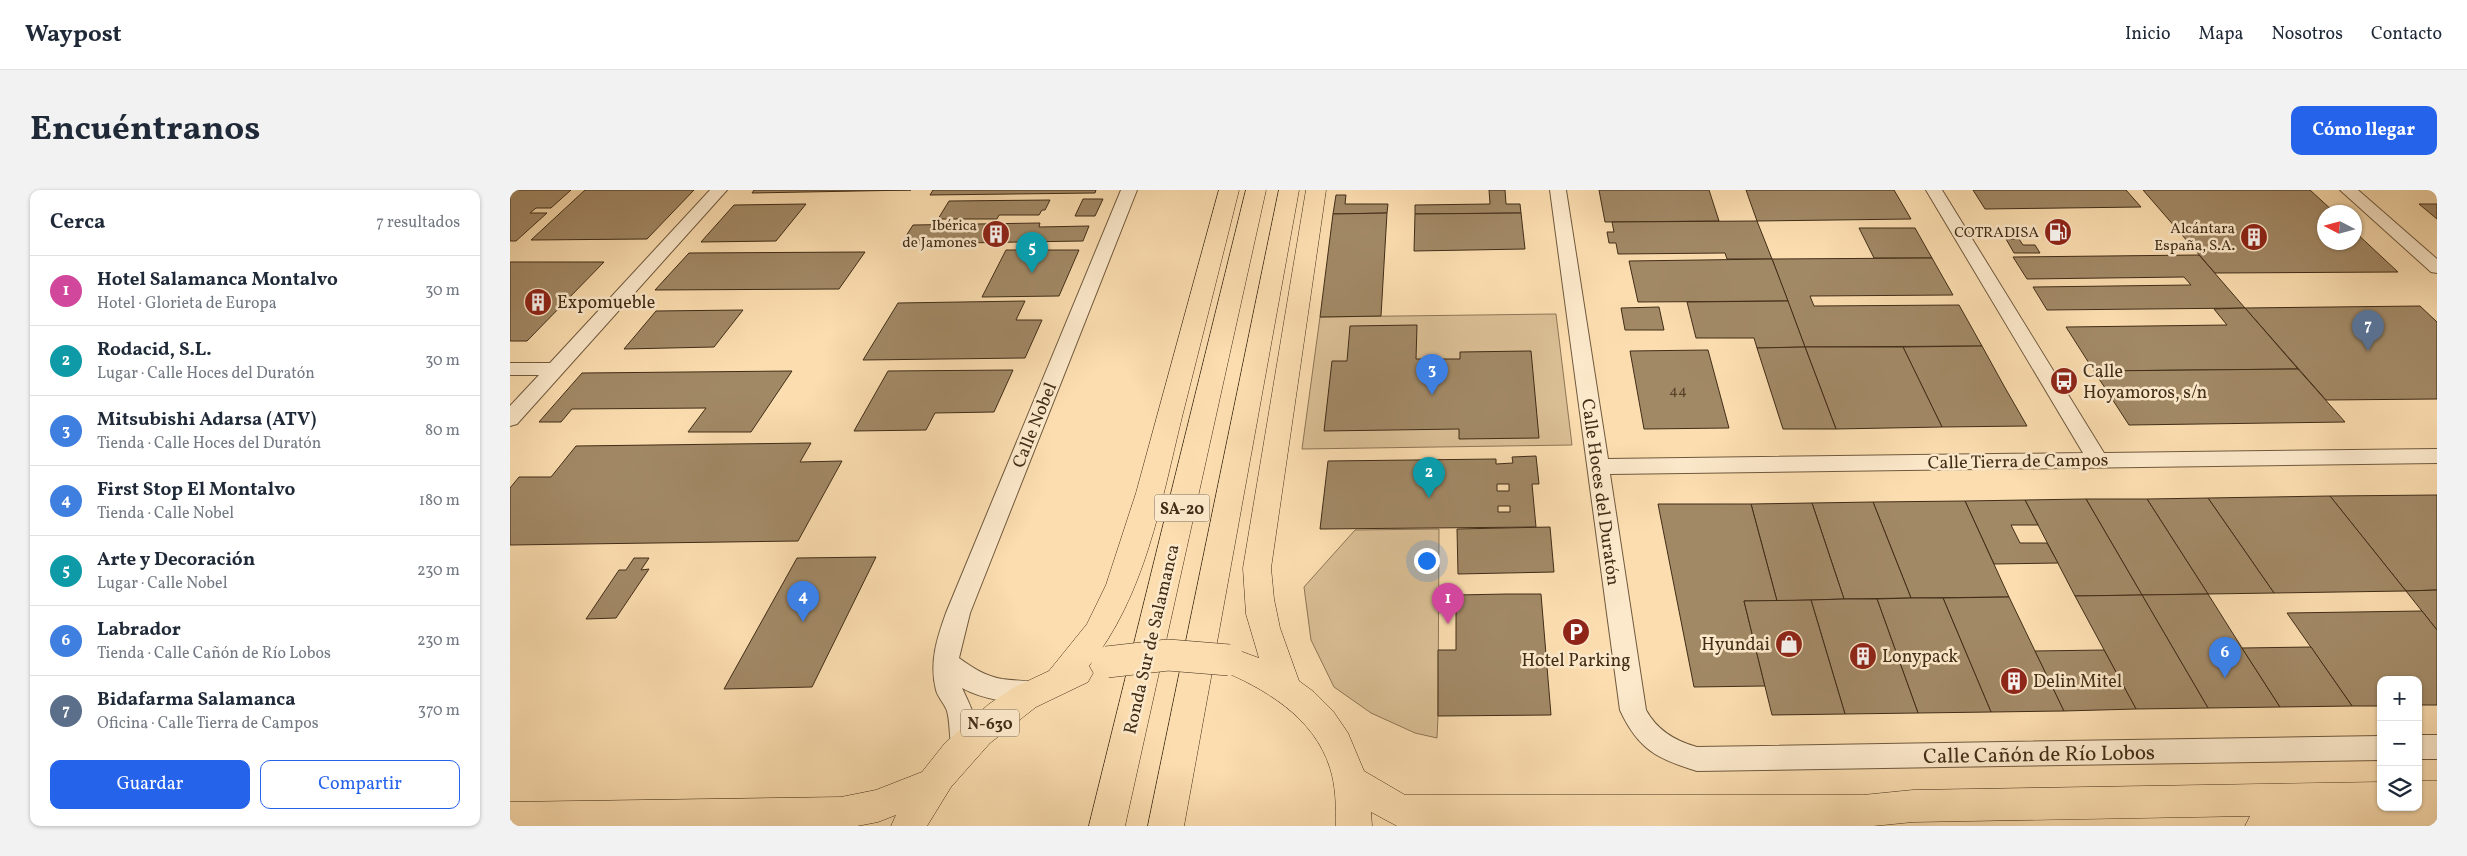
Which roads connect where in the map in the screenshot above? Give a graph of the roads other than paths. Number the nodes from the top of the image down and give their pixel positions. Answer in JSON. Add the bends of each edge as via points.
{"nodes":[{"id":1,"x":719,"y":190,"type":"edge"},
{"id":2,"x":1129,"y":190,"type":"edge"},
{"id":3,"x":1229,"y":190,"type":"edge"},
{"id":4,"x":1256,"y":190,"type":"edge"},
{"id":5,"x":1289,"y":190,"type":"edge"},
{"id":6,"x":1316,"y":190,"type":"edge"},
{"id":7,"x":1558,"y":190,"type":"edge"},
{"id":8,"x":1934,"y":190,"type":"edge"},
{"id":9,"x":2348,"y":190,"type":"edge"},
{"id":10,"x":2364,"y":190,"type":"edge"},
{"id":11,"x":2437,"y":253,"type":"edge"},
{"id":12,"x":2437,"y":268,"type":"edge"},
{"id":13,"x":510,"y":369,"type":"edge"},
{"id":14,"x":556,"y":369,"type":"junction"},
{"id":15,"x":510,"y":419,"type":"edge"},
{"id":16,"x":2437,"y":456,"type":"edge"},
{"id":17,"x":2098,"y":460,"type":"junction"},
{"id":18,"x":1598,"y":468,"type":"junction"},
{"id":19,"x":946,"y":662,"type":"junction"},
{"id":20,"x":1047,"y":685,"type":"junction"},
{"id":21,"x":1285,"y":686,"type":"junction"},
{"id":22,"x":964,"y":745,"type":"junction"},
{"id":23,"x":2437,"y":747,"type":"edge"},
{"id":24,"x":2377,"y":748,"type":"edge"},
{"id":25,"x":2422,"y":748,"type":"edge"},
{"id":26,"x":1697,"y":759,"type":"joint"},
{"id":27,"x":1350,"y":780,"type":"junction"},
{"id":28,"x":933,"y":783,"type":"junction"},
{"id":29,"x":2437,"y":797,"type":"edge"},
{"id":30,"x":2377,"y":798,"type":"edge"},
{"id":31,"x":2422,"y":798,"type":"edge"},
{"id":32,"x":510,"y":818,"type":"edge"},
{"id":33,"x":2437,"y":825,"type":"edge"},
{"id":34,"x":909,"y":826,"type":"edge"},
{"id":35,"x":1108,"y":826,"type":"edge"},
{"id":36,"x":1166,"y":826,"type":"edge"},
{"id":37,"x":1354,"y":826,"type":"edge"},
{"id":38,"x":2263,"y":826,"type":"edge"}],
"edges":[{"from":1,"to":14,"type":"street"},
{"from":2,"to":19,"type":"street","name":"Calle Nobel","via":[[958,614]]},
{"from":3,"to":20,"type":"highway","via":[[1150,493],[1121,585],[1098,633]]},
{"from":4,"to":35,"type":"highway","name":"Ronda Sur de Salamanca","number":"SA-20"},
{"from":5,"to":36,"type":"highway","number":"SA-20"},
{"from":6,"to":21,"type":"highway","via":[[1258,568],[1257,593],[1266,640]]},
{"from":7,"to":18,"type":"street","name":"Calle Hoces del Duratón"},
{"from":8,"to":17,"type":"street"},
{"from":9,"to":12,"type":"street"},
{"from":10,"to":11,"type":"street"},
{"from":13,"to":14,"type":"street"},
{"from":14,"to":15,"type":"street"},
{"from":16,"to":17,"type":"street","name":"Calle Tierra de Campos"},
{"from":17,"to":18,"type":"street","name":"Calle Tierra de Campos"},
{"from":18,"to":26,"type":"street","name":"Calle Hoces del Duratón","via":[[1633,710],[1646,734],[1658,744]]},
{"from":19,"to":20,"type":"street","via":[[973,682],[1002,690]]},
{"from":19,"to":22,"type":"street","name":"Calle Nobel","via":[[949,691],[960,709]]},
{"from":20,"to":21,"type":"highway","number":"N-630","bridge":true,"via":[[1107,662],[1140,655],[1191,654],[1230,660]]},
{"from":20,"to":22,"type":"highway","number":"N-630","via":[[1002,712]]},
{"from":21,"to":27,"type":"highway","number":"N-630","via":[[1318,716],[1340,750]]},
{"from":22,"to":28,"type":"highway","number":"N-630"},
{"from":23,"to":25,"type":"street"},
{"from":24,"to":26,"type":"street","name":"Calle Cañón de Río Lobos"},
{"from":27,"to":30,"type":"highway","via":[[1400,811],[1424,813],[1863,811],[1923,806]]},
{"from":27,"to":37,"type":"highway","number":"N-630"},
{"from":28,"to":32,"type":"highway","number":"N-630","via":[[878,806],[841,813]]},
{"from":28,"to":34,"type":"highway","number":"N-630"},
{"from":29,"to":31,"type":"highway"},
{"from":33,"to":38,"type":"highway"}]}
